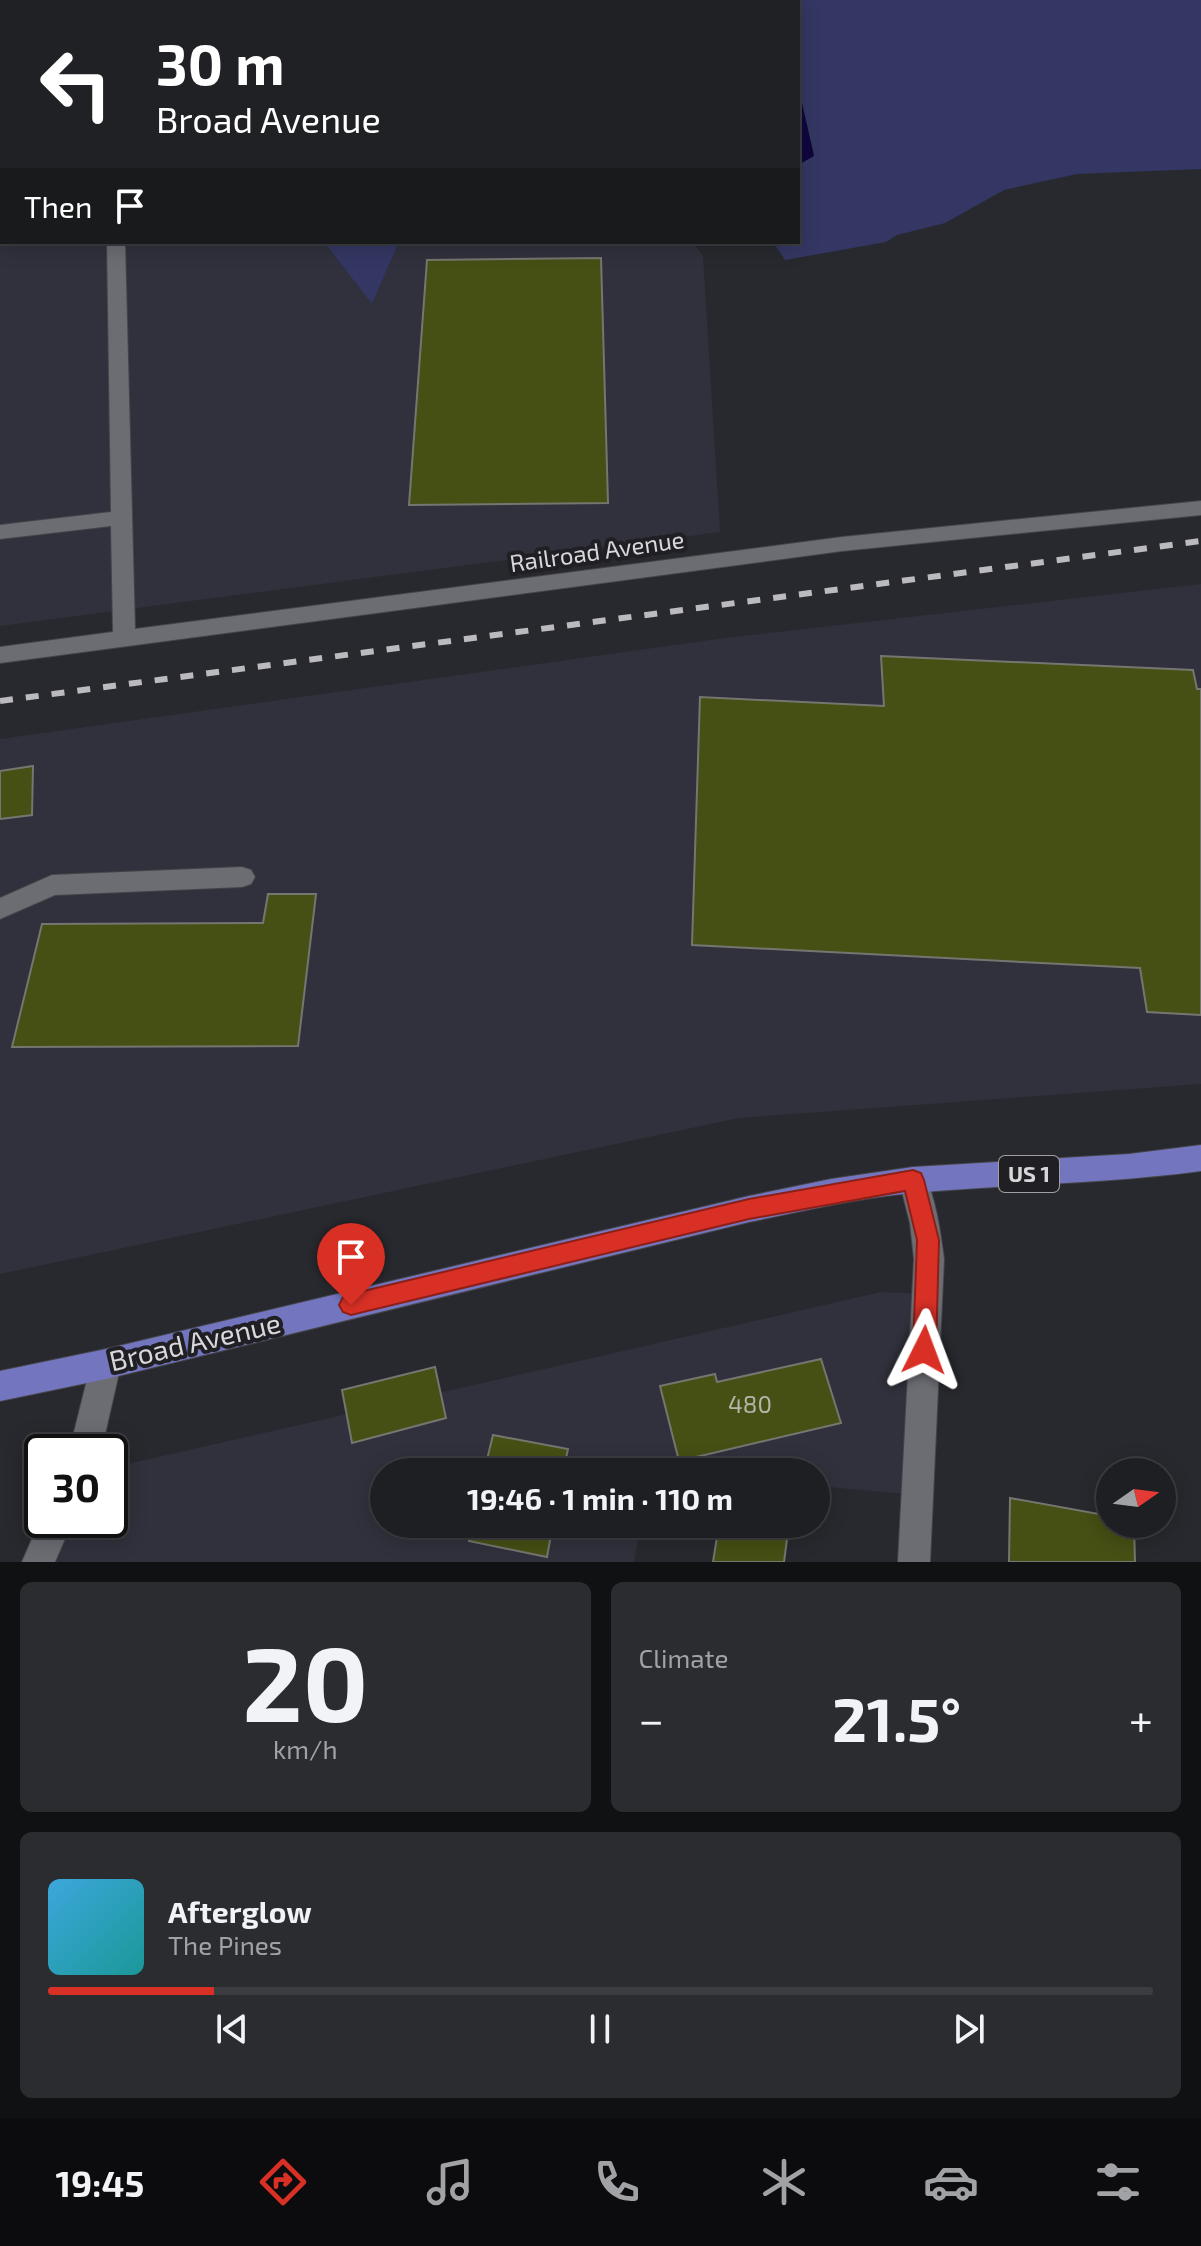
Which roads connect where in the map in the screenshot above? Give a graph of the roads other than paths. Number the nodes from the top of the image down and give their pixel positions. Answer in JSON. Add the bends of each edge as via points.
{"nodes":[{"id":1,"x":116,"y":244,"type":"edge"},
{"id":2,"x":1201,"y":508,"type":"edge"},
{"id":3,"x":123,"y":518,"type":"junction"},
{"id":4,"x":0,"y":532,"type":"edge"},
{"id":5,"x":124,"y":641,"type":"junction"},
{"id":6,"x":0,"y":655,"type":"edge"},
{"id":7,"x":242,"y":877,"type":"dead end"},
{"id":8,"x":0,"y":909,"type":"edge"},
{"id":9,"x":1201,"y":1158,"type":"edge"},
{"id":10,"x":1144,"y":1167,"type":"junction"},
{"id":11,"x":1201,"y":1172,"type":"edge"},
{"id":12,"x":913,"y":1180,"type":"junction"},
{"id":13,"x":106,"y":1364,"type":"junction"},
{"id":14,"x":0,"y":1386,"type":"edge"},
{"id":15,"x":89,"y":1434,"type":"edge"},
{"id":16,"x":49,"y":1538,"type":"edge"},
{"id":17,"x":38,"y":1562,"type":"edge"},
{"id":18,"x":914,"y":1562,"type":"edge"}],
"edges":[{"from":1,"to":3,"type":"street"},
{"from":2,"to":5,"type":"street","name":"Railroad Avenue","via":[[842,544]]},
{"from":3,"to":4,"type":"street"},
{"from":3,"to":5,"type":"street"},
{"from":5,"to":6,"type":"street","name":"Railroad Avenue"},
{"from":7,"to":8,"type":"street","via":[[52,885]]},
{"from":9,"to":10,"type":"main road","number":"US 1"},
{"from":10,"to":11,"type":"main road","number":"US 1"},
{"from":10,"to":12,"type":"main road","name":"Broad Avenue","number":"US 1"},
{"from":12,"to":13,"type":"main road","name":"Broad Avenue","number":"US 1","via":[[749,1209]]},
{"from":12,"to":18,"type":"street","via":[[929,1259]]},
{"from":13,"to":14,"type":"main road","name":"Broad Avenue","number":"US 1"},
{"from":13,"to":15,"type":"street"},
{"from":16,"to":17,"type":"street"}]}
